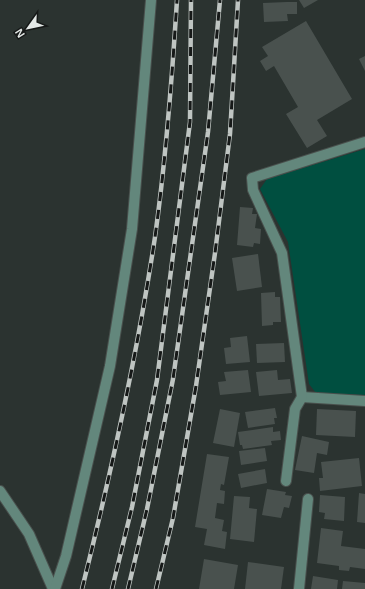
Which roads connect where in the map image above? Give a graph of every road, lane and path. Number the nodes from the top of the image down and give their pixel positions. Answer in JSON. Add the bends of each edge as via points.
{"nodes":[{"id":1,"x":151,"y":0,"type":"edge"},
{"id":2,"x":365,"y":142,"type":"edge"},
{"id":3,"x":302,"y":397,"type":"junction"},
{"id":4,"x":365,"y":401,"type":"edge"},
{"id":5,"x":286,"y":481,"type":"dead end"},
{"id":6,"x":0,"y":491,"type":"edge"},
{"id":7,"x":308,"y":499,"type":"dead end"},
{"id":8,"x":54,"y":589,"type":"edge"},
{"id":9,"x":299,"y":589,"type":"edge"}],
"edges":[{"from":1,"to":8,"type":"street","via":[[132,229],[110,366],[66,556]]},
{"from":2,"to":3,"type":"street","via":[[252,178],[254,190],[282,253]]},
{"from":3,"to":4,"type":"street"},
{"from":3,"to":5,"type":"street","via":[[295,409]]},
{"from":6,"to":8,"type":"street","via":[[29,534]]},
{"from":7,"to":9,"type":"street"}]}
